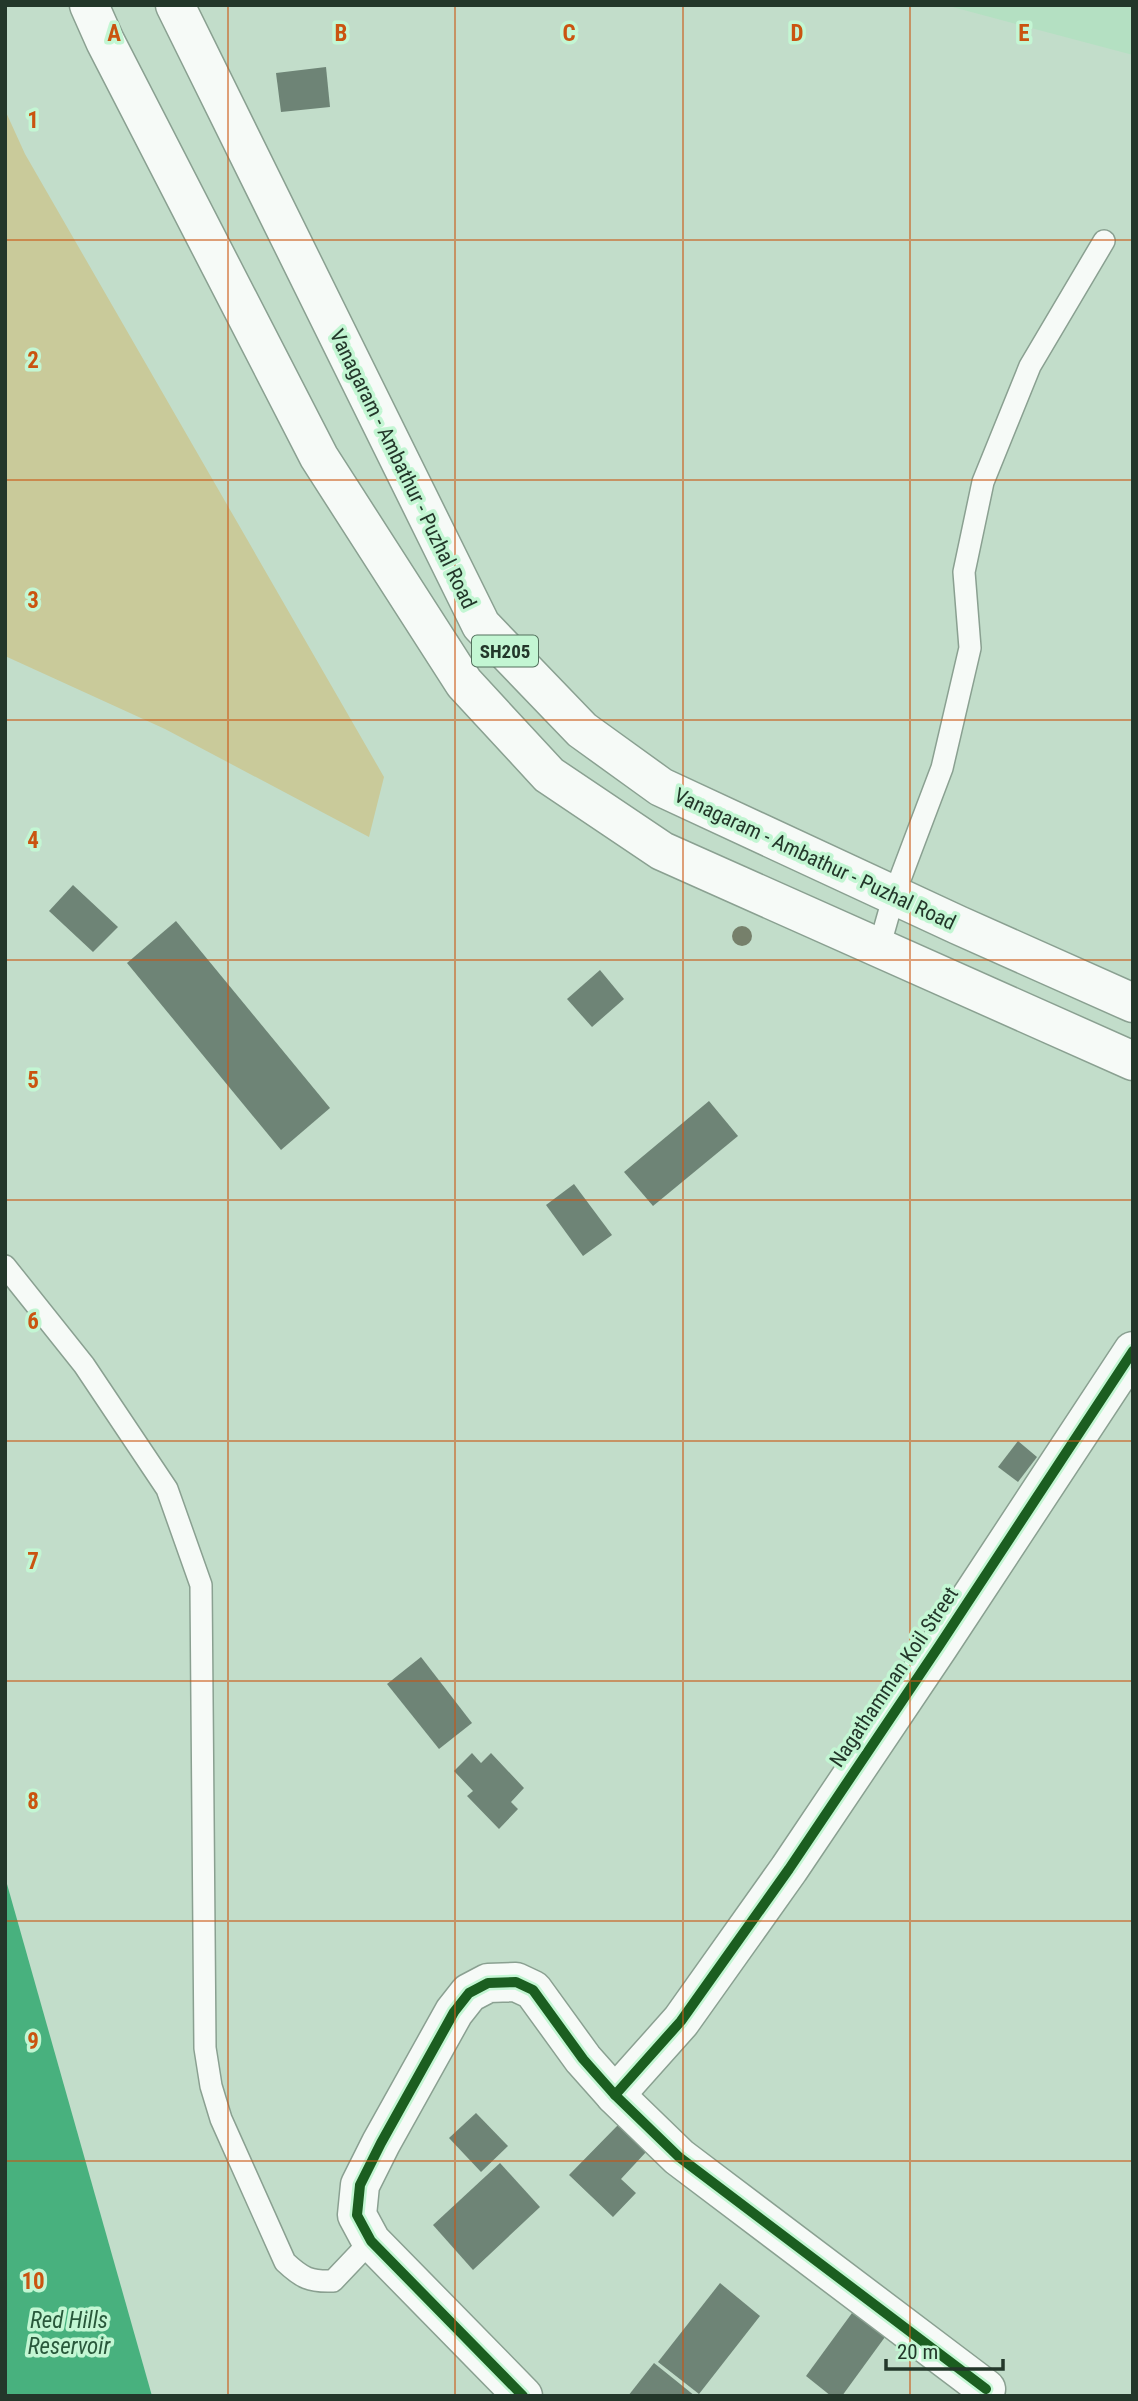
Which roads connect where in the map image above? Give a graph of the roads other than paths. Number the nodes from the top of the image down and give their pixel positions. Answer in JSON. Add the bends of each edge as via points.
{"nodes":[{"id":1,"x":89,"y":5,"type":"edge"},
{"id":2,"x":175,"y":5,"type":"edge"},
{"id":3,"x":1104,"y":241,"type":"dead end"},
{"id":4,"x":894,"y":895,"type":"junction"},
{"id":5,"x":879,"y":948,"type":"junction"},
{"id":6,"x":1133,"y":1003,"type":"edge"},
{"id":7,"x":1133,"y":1061,"type":"edge"},
{"id":8,"x":5,"y":1266,"type":"edge"},
{"id":9,"x":1133,"y":1350,"type":"edge"},
{"id":10,"x":615,"y":2095,"type":"junction"},
{"id":11,"x":371,"y":2241,"type":"junction"},
{"id":12,"x":986,"y":2389,"type":"dead end"},
{"id":13,"x":523,"y":2396,"type":"edge"}],
"edges":[{"from":1,"to":5,"type":"main road","via":[[319,457],[464,683],[549,775],[662,851]]},
{"from":2,"to":4,"type":"main road","name":"Vanagaram - Ambathur - Puzhal Road","number":"SH205","via":[[481,625],[582,730],[661,787]]},
{"from":3,"to":4,"type":"lane","via":[[1030,366],[983,482],[964,572],[970,648],[942,768]]},
{"from":4,"to":5,"type":"lane"},
{"from":4,"to":6,"type":"main road","name":"Vanagaram - Ambathur - Puzhal Road","number":"SH205"},
{"from":5,"to":7,"type":"main road"},
{"from":8,"to":11,"type":"lane","via":[[84,1365],[167,1489],[201,1585],[205,2048],[220,2119],[285,2262],[300,2277],[333,2281]]},
{"from":9,"to":10,"type":"main road","name":"Nagathamman Koil Street","via":[[789,1869],[681,2021]]},
{"from":10,"to":11,"type":"main road","via":[[533,1990],[516,1982],[488,1983],[469,1993],[454,2012],[360,2185],[358,2215]]},
{"from":10,"to":12,"type":"main road","via":[[680,2157]]},
{"from":11,"to":13,"type":"main road"}]}
